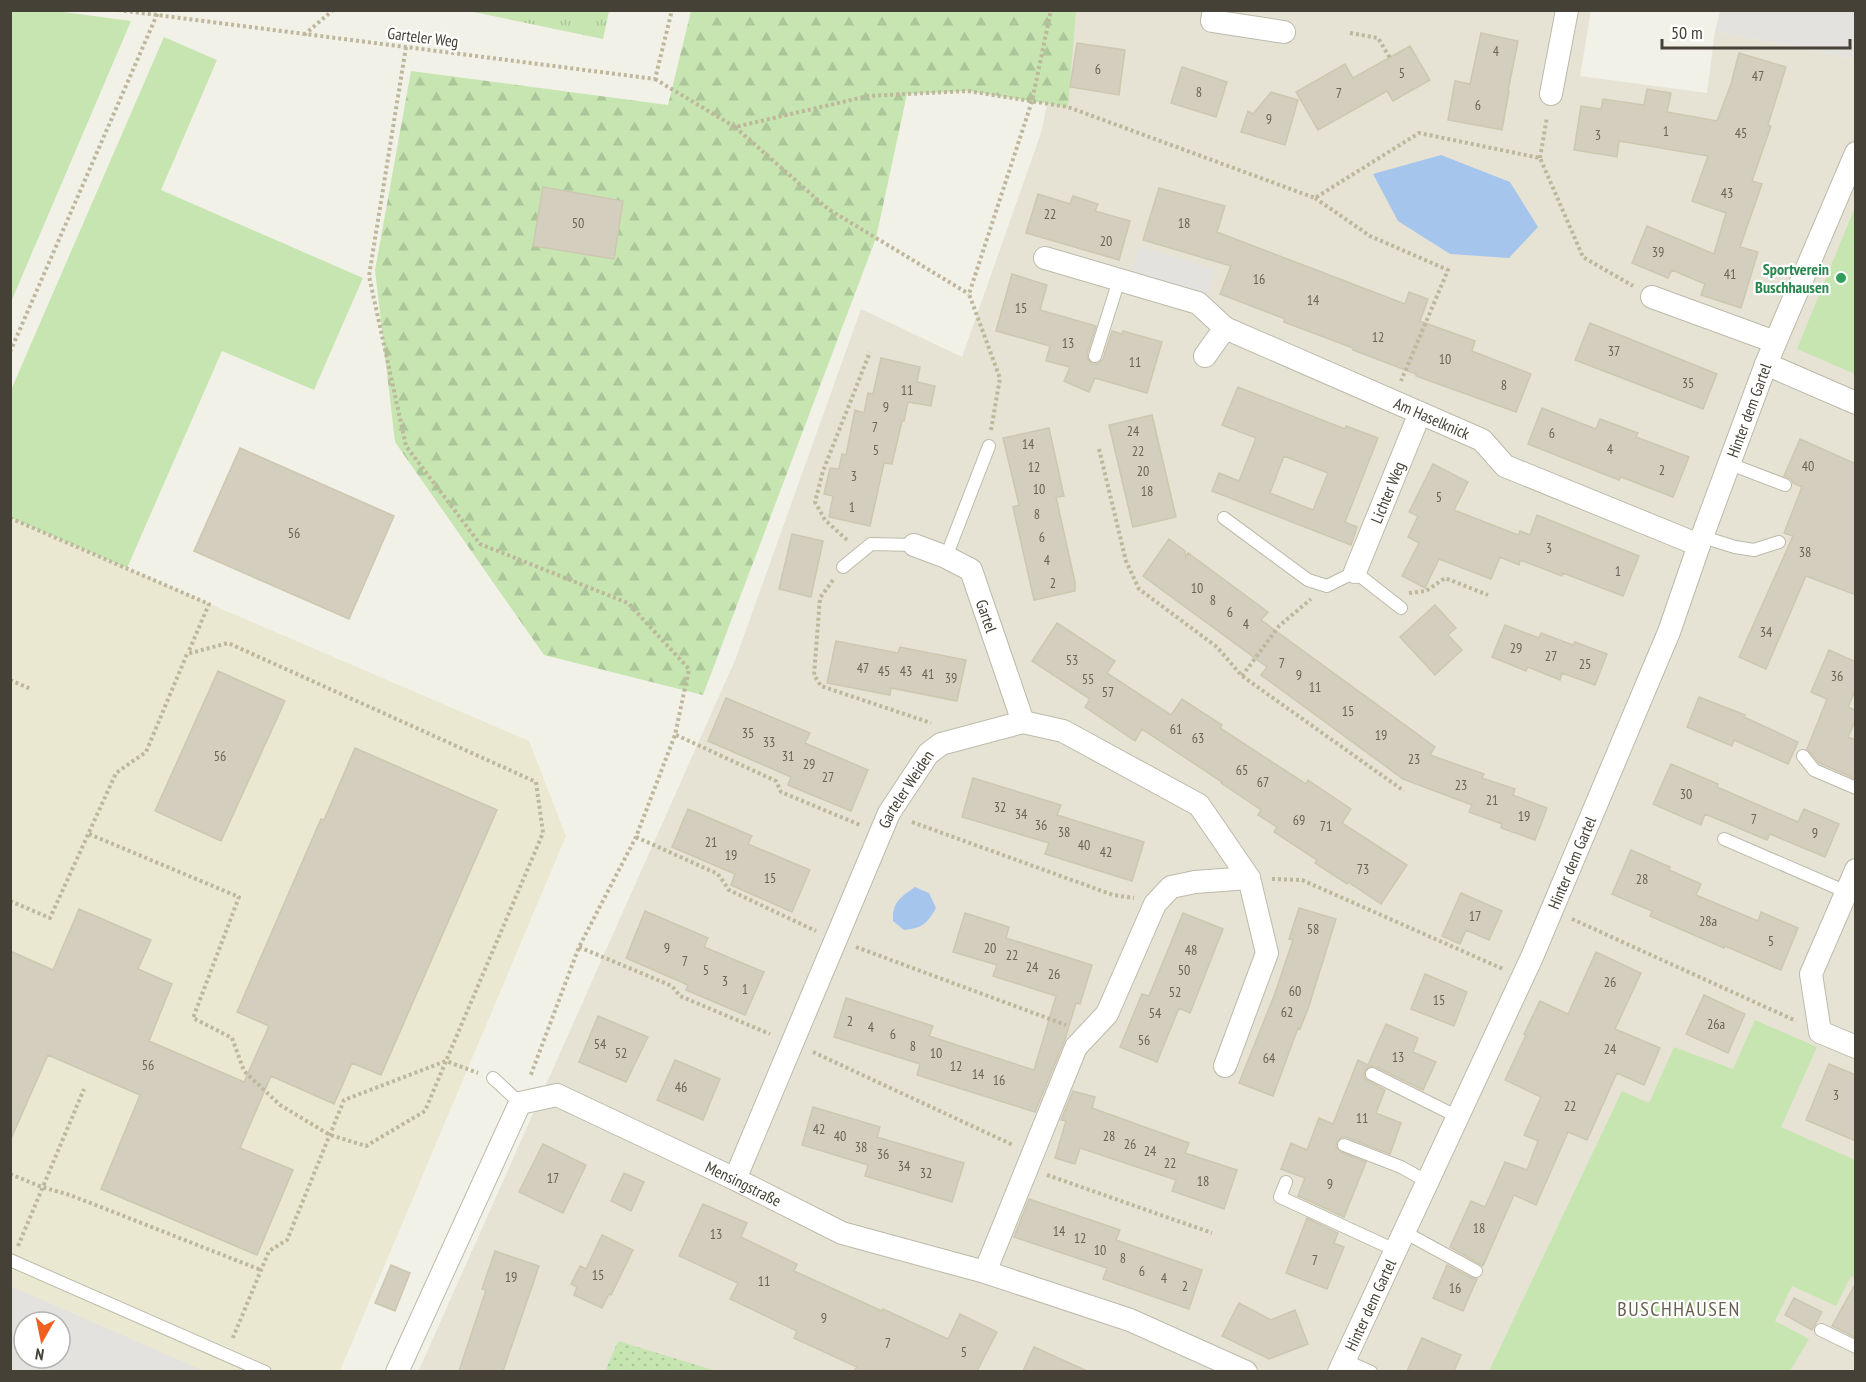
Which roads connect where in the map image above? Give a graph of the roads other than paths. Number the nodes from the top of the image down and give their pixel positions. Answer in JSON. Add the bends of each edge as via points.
{"nodes":[{"id":1,"x":1214,"y":10,"type":"edge"},
{"id":2,"x":1567,"y":10,"type":"edge"},
{"id":3,"x":1284,"y":32,"type":"dead end"},
{"id":4,"x":1551,"y":94,"type":"road end"},
{"id":5,"x":1856,"y":153,"type":"edge"},
{"id":6,"x":1045,"y":258,"type":"dead end"},
{"id":7,"x":1119,"y":280,"type":"junction"},
{"id":8,"x":1652,"y":297,"type":"road end"},
{"id":9,"x":1225,"y":328,"type":"junction"},
{"id":10,"x":1774,"y":342,"type":"junction"},
{"id":11,"x":1095,"y":356,"type":"dead end"},
{"id":12,"x":1205,"y":356,"type":"dead end"},
{"id":13,"x":1766,"y":364,"type":"junction"},
{"id":14,"x":1856,"y":403,"type":"edge"},
{"id":15,"x":1419,"y":413,"type":"junction"},
{"id":16,"x":988,"y":446,"type":"road end"},
{"id":17,"x":1730,"y":464,"type":"junction"},
{"id":18,"x":1785,"y":485,"type":"dead end"},
{"id":19,"x":1224,"y":518,"type":"dead end"},
{"id":20,"x":1701,"y":541,"type":"junction"},
{"id":21,"x":1779,"y":542,"type":"dead end"},
{"id":22,"x":914,"y":545,"type":"joint"},
{"id":23,"x":946,"y":557,"type":"junction"},
{"id":24,"x":843,"y":567,"type":"road end"},
{"id":25,"x":1355,"y":572,"type":"junction"},
{"id":26,"x":1401,"y":608,"type":"dead end"},
{"id":27,"x":1023,"y":722,"type":"junction"},
{"id":28,"x":1803,"y":756,"type":"dead end"},
{"id":29,"x":1856,"y":788,"type":"edge"},
{"id":30,"x":1724,"y":839,"type":"dead end"},
{"id":31,"x":1856,"y":870,"type":"edge"},
{"id":32,"x":1249,"y":878,"type":"junction"},
{"id":33,"x":1851,"y":894,"type":"edge"},
{"id":34,"x":1856,"y":1047,"type":"edge"},
{"id":35,"x":1225,"y":1066,"type":"dead end"},
{"id":36,"x":1371,"y":1074,"type":"dead end"},
{"id":37,"x":493,"y":1078,"type":"road end"},
{"id":38,"x":520,"y":1103,"type":"junction"},
{"id":39,"x":1458,"y":1117,"type":"junction"},
{"id":40,"x":1344,"y":1145,"type":"dead end"},
{"id":41,"x":735,"y":1179,"type":"junction"},
{"id":42,"x":1286,"y":1182,"type":"dead end"},
{"id":43,"x":1428,"y":1182,"type":"junction"},
{"id":44,"x":1400,"y":1241,"type":"junction"},
{"id":45,"x":11,"y":1260,"type":"edge"},
{"id":46,"x":1476,"y":1270,"type":"dead end"},
{"id":47,"x":985,"y":1272,"type":"junction"},
{"id":48,"x":1821,"y":1330,"type":"dead end"},
{"id":49,"x":1856,"y":1347,"type":"edge"},
{"id":50,"x":1341,"y":1366,"type":"edge"},
{"id":51,"x":265,"y":1371,"type":"edge"},
{"id":52,"x":397,"y":1371,"type":"edge"},
{"id":53,"x":1246,"y":1371,"type":"edge"},
{"id":54,"x":1371,"y":1371,"type":"edge"}],
"edges":[{"from":1,"to":3,"type":"street","via":[[1212,21]]},
{"from":2,"to":4,"type":"street"},
{"from":5,"to":10,"type":"street","name":"Hinter dem Gartel"},
{"from":6,"to":7,"type":"street","name":"Am Haselknick"},
{"from":7,"to":9,"type":"street","name":"Am Haselknick","via":[[1198,303]]},
{"from":7,"to":11,"type":"lane"},
{"from":8,"to":10,"type":"street","name":"Hinter dem Gartel"},
{"from":9,"to":12,"type":"street"},
{"from":9,"to":15,"type":"street","name":"Am Haselknick"},
{"from":10,"to":13,"type":"street","name":"Hinter dem Gartel"},
{"from":13,"to":14,"type":"street"},
{"from":13,"to":17,"type":"street","name":"Hinter dem Gartel"},
{"from":15,"to":20,"type":"street","name":"Am Haselknick","via":[[1482,440],[1505,466]]},
{"from":15,"to":25,"type":"street","name":"Lichter Weg"},
{"from":16,"to":23,"type":"lane"},
{"from":17,"to":18,"type":"lane"},
{"from":17,"to":20,"type":"street","name":"Hinter dem Gartel"},
{"from":19,"to":25,"type":"lane","via":[[1308,580],[1327,586]]},
{"from":20,"to":21,"type":"lane","via":[[1754,550]]},
{"from":20,"to":39,"type":"street","name":"Hinter dem Gartel","via":[[1669,632],[1552,910]]},
{"from":22,"to":23,"type":"street","name":"Gartel"},
{"from":22,"to":24,"type":"lane","via":[[871,544]]},
{"from":23,"to":27,"type":"street","name":"Gartel","via":[[971,570]]},
{"from":25,"to":26,"type":"lane"},
{"from":27,"to":32,"type":"street","name":"Garteler Weiden","via":[[1063,731],[1200,805]]},
{"from":27,"to":41,"type":"street","name":"Garteler Weiden","via":[[941,744],[928,754],[884,823]]},
{"from":28,"to":29,"type":"lane","via":[[1814,770]]},
{"from":30,"to":33,"type":"lane"},
{"from":31,"to":33,"type":"street"},
{"from":32,"to":35,"type":"street","name":"Garteler Weiden","via":[[1267,953]]},
{"from":32,"to":47,"type":"street","via":[[1171,887],[1155,904],[1107,1014],[1076,1047]]},
{"from":33,"to":34,"type":"street","via":[[1811,974],[1820,1032]]},
{"from":36,"to":39,"type":"lane"},
{"from":37,"to":38,"type":"lane"},
{"from":38,"to":41,"type":"street","name":"Mensingstraße","via":[[557,1095]]},
{"from":38,"to":52,"type":"street"},
{"from":39,"to":43,"type":"street","name":"Hinter dem Gartel"},
{"from":40,"to":43,"type":"lane"},
{"from":41,"to":47,"type":"street","name":"Mensingstraße","via":[[842,1233]]},
{"from":42,"to":44,"type":"lane","via":[[1280,1197]]},
{"from":43,"to":44,"type":"street","name":"Hinter dem Gartel"},
{"from":44,"to":46,"type":"lane"},
{"from":44,"to":50,"type":"street","name":"Hinter dem Gartel"},
{"from":45,"to":51,"type":"lane"},
{"from":47,"to":53,"type":"street","name":"Mensingstraße","via":[[1130,1320]]},
{"from":48,"to":49,"type":"lane"},
{"from":50,"to":54,"type":"lane"}]}
